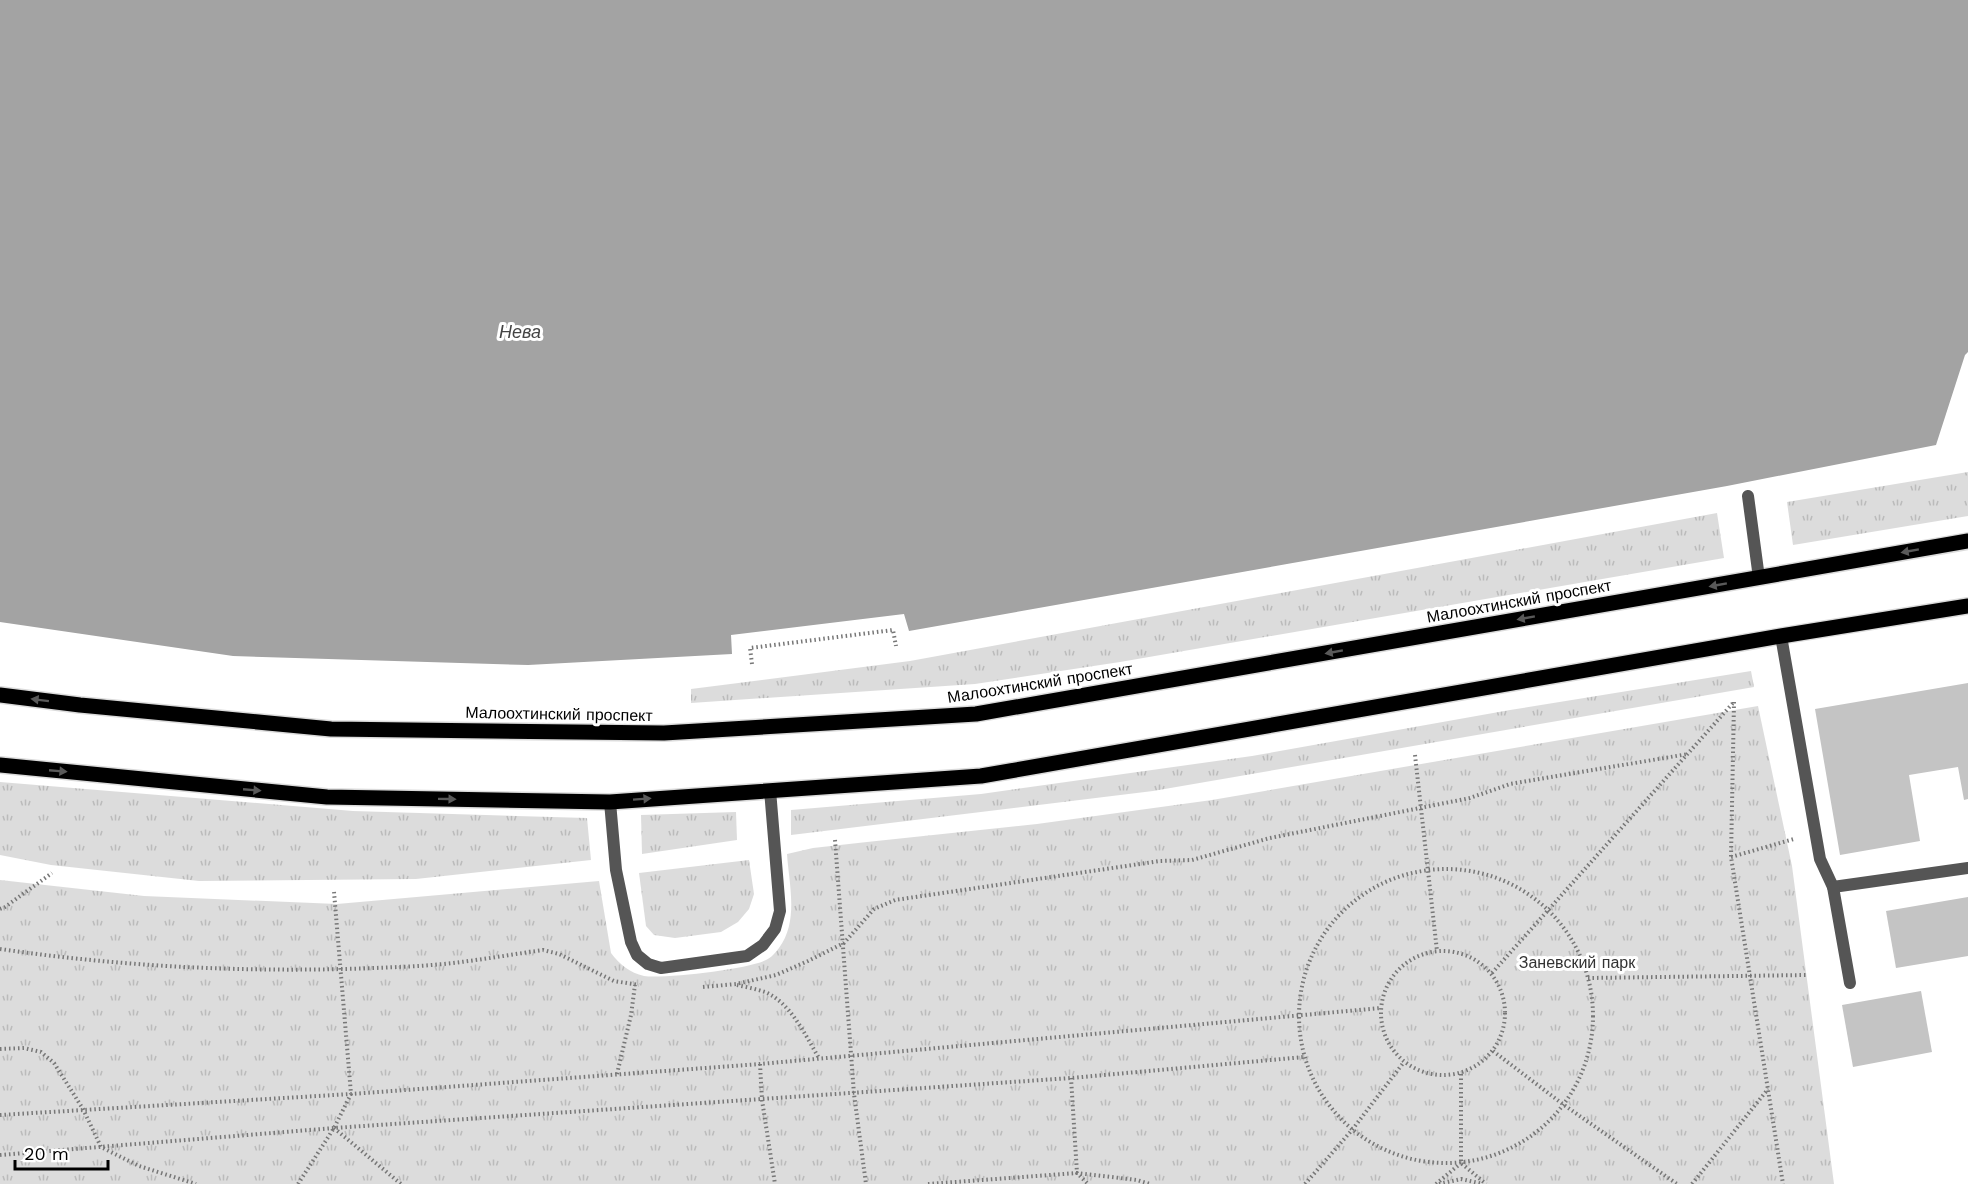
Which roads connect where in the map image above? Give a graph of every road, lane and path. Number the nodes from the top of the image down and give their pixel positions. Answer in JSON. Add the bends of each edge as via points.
{"nodes":[{"id":1,"x":1748,"y":496,"type":"dead end"},
{"id":2,"x":1968,"y":541,"type":"edge"},
{"id":3,"x":1759,"y":578,"type":"junction"},
{"id":4,"x":1968,"y":606,"type":"edge"},
{"id":5,"x":1781,"y":636,"type":"junction"},
{"id":6,"x":896,"y":646,"type":"dead end"},
{"id":7,"x":752,"y":664,"type":"dead end"},
{"id":8,"x":0,"y":695,"type":"edge"},
{"id":9,"x":1688,"y":754,"type":"junction"},
{"id":10,"x":1415,"y":755,"type":"dead end"},
{"id":11,"x":0,"y":765,"type":"edge"},
{"id":12,"x":770,"y":790,"type":"junction"},
{"id":13,"x":610,"y":802,"type":"junction"},
{"id":14,"x":1421,"y":808,"type":"junction"},
{"id":15,"x":1815,"y":833,"type":"junction"},
{"id":16,"x":835,"y":840,"type":"dead end"},
{"id":17,"x":1731,"y":857,"type":"junction"},
{"id":18,"x":1968,"y":868,"type":"edge"},
{"id":19,"x":1428,"y":870,"type":"junction"},
{"id":20,"x":52,"y":873,"type":"dead end"},
{"id":21,"x":1833,"y":886,"type":"junction"},
{"id":22,"x":334,"y":892,"type":"dead end"},
{"id":23,"x":0,"y":909,"type":"edge"},
{"id":24,"x":1548,"y":910,"type":"junction"},
{"id":25,"x":844,"y":943,"type":"junction"},
{"id":26,"x":0,"y":949,"type":"edge"},
{"id":27,"x":1437,"y":951,"type":"junction"},
{"id":28,"x":341,"y":968,"type":"junction"},
{"id":29,"x":1492,"y":973,"type":"junction"},
{"id":30,"x":1750,"y":975,"type":"junction"},
{"id":31,"x":1807,"y":975,"type":"dead end"},
{"id":32,"x":1588,"y":978,"type":"junction"},
{"id":33,"x":1850,"y":983,"type":"dead end"},
{"id":34,"x":736,"y":984,"type":"junction"},
{"id":35,"x":635,"y":985,"type":"junction"},
{"id":36,"x":641,"y":986,"type":"dead end"},
{"id":37,"x":695,"y":987,"type":"dead end"},
{"id":38,"x":1381,"y":1008,"type":"junction"},
{"id":39,"x":1298,"y":1017,"type":"junction"},
{"id":40,"x":0,"y":1049,"type":"edge"},
{"id":41,"x":1493,"y":1051,"type":"junction"},
{"id":42,"x":852,"y":1054,"type":"junction"},
{"id":43,"x":819,"y":1058,"type":"junction"},
{"id":44,"x":1304,"y":1058,"type":"junction"},
{"id":45,"x":1404,"y":1062,"type":"junction"},
{"id":46,"x":760,"y":1064,"type":"junction"},
{"id":47,"x":617,"y":1074,"type":"junction"},
{"id":48,"x":1461,"y":1074,"type":"junction"},
{"id":49,"x":1071,"y":1078,"type":"junction"},
{"id":50,"x":1768,"y":1089,"type":"junction"},
{"id":51,"x":351,"y":1094,"type":"junction"},
{"id":52,"x":854,"y":1094,"type":"junction"},
{"id":53,"x":762,"y":1100,"type":"junction"},
{"id":54,"x":1564,"y":1105,"type":"junction"},
{"id":55,"x":83,"y":1109,"type":"junction"},
{"id":56,"x":0,"y":1115,"type":"edge"},
{"id":57,"x":334,"y":1128,"type":"junction"},
{"id":58,"x":1352,"y":1130,"type":"junction"},
{"id":59,"x":101,"y":1147,"type":"junction"},
{"id":60,"x":0,"y":1155,"type":"edge"},
{"id":61,"x":1461,"y":1163,"type":"junction"},
{"id":62,"x":1077,"y":1173,"type":"junction"},
{"id":63,"x":196,"y":1184,"type":"edge"},
{"id":64,"x":298,"y":1184,"type":"edge"},
{"id":65,"x":401,"y":1184,"type":"edge"},
{"id":66,"x":775,"y":1184,"type":"edge"},
{"id":67,"x":866,"y":1184,"type":"edge"},
{"id":68,"x":928,"y":1184,"type":"edge"},
{"id":69,"x":1088,"y":1184,"type":"edge"},
{"id":70,"x":1150,"y":1184,"type":"edge"},
{"id":71,"x":1305,"y":1184,"type":"edge"},
{"id":72,"x":1438,"y":1184,"type":"edge"},
{"id":73,"x":1485,"y":1184,"type":"edge"},
{"id":74,"x":1677,"y":1184,"type":"edge"},
{"id":75,"x":1692,"y":1184,"type":"edge"},
{"id":76,"x":1783,"y":1184,"type":"edge"}],
"edges":[{"from":1,"to":3,"type":"lane"},
{"from":2,"to":3,"type":"main road","name":"Малоохтинский проспект","one_way":true},
{"from":3,"to":8,"type":"main road","name":"Малоохтинский проспект","one_way":true,"via":[[976,714],[664,733],[331,729]]},
{"from":4,"to":5,"type":"main road"},
{"from":5,"to":12,"type":"main road","via":[[981,776]]},
{"from":5,"to":15,"type":"lane"},
{"from":6,"to":7,"type":"path","via":[[893,630],[784,643],[750,648]]},
{"from":9,"to":14,"type":"path","via":[[1510,784],[1470,798]]},
{"from":9,"to":17,"type":"path","via":[[1734,702]]},
{"from":9,"to":24,"type":"path"},
{"from":10,"to":14,"type":"path"},
{"from":11,"to":13,"type":"main road","one_way":true,"via":[[327,797]]},
{"from":13,"to":12,"type":"main road","one_way":true},
{"from":12,"to":13,"type":"lane","via":[[780,911],[775,929],[763,945],[747,956],[661,968],[637,955],[631,942],[616,870]]},
{"from":14,"to":19,"type":"path"},
{"from":14,"to":25,"type":"path","via":[[1270,838],[1192,860],[1160,861],[895,900],[874,909]]},
{"from":15,"to":17,"type":"path"},
{"from":15,"to":21,"type":"lane","via":[[1820,859]]},
{"from":16,"to":25,"type":"path"},
{"from":17,"to":30,"type":"path"},
{"from":18,"to":21,"type":"lane"},
{"from":19,"to":24,"type":"path","via":[[1461,870],[1492,876],[1513,884]]},
{"from":19,"to":27,"type":"path"},
{"from":19,"to":39,"type":"path","via":[[1398,877],[1370,890],[1326,930],[1301,986]]},
{"from":20,"to":23,"type":"path"},
{"from":21,"to":33,"type":"lane"},
{"from":22,"to":28,"type":"path"},
{"from":24,"to":29,"type":"path"},
{"from":24,"to":32,"type":"path","via":[[1575,945]]},
{"from":25,"to":34,"type":"path","via":[[776,975]]},
{"from":25,"to":42,"type":"path"},
{"from":26,"to":28,"type":"path","via":[[201,968]]},
{"from":27,"to":29,"type":"path","via":[[1467,955]]},
{"from":27,"to":38,"type":"path","via":[[1405,963],[1385,991]]},
{"from":28,"to":35,"type":"path","via":[[419,966],[543,950],[614,981]]},
{"from":28,"to":51,"type":"path"},
{"from":29,"to":41,"type":"path","via":[[1502,991],[1506,1012],[1503,1033]]},
{"from":30,"to":31,"type":"path"},
{"from":30,"to":32,"type":"path"},
{"from":30,"to":50,"type":"path"},
{"from":32,"to":54,"type":"path","via":[[1593,1022],[1584,1065]]},
{"from":34,"to":37,"type":"path"},
{"from":34,"to":43,"type":"path","via":[[779,1001],[801,1027]]},
{"from":35,"to":36,"type":"path"},
{"from":35,"to":47,"type":"path"},
{"from":38,"to":39,"type":"path"},
{"from":38,"to":45,"type":"path","via":[[1386,1038]]},
{"from":39,"to":42,"type":"path"},
{"from":39,"to":44,"type":"path"},
{"from":40,"to":55,"type":"path","via":[[41,1052],[54,1063]]},
{"from":41,"to":48,"type":"path","via":[[1479,1065]]},
{"from":41,"to":54,"type":"path"},
{"from":42,"to":43,"type":"path"},
{"from":42,"to":52,"type":"path"},
{"from":43,"to":46,"type":"path"},
{"from":44,"to":49,"type":"path"},
{"from":44,"to":58,"type":"path","via":[[1320,1093]]},
{"from":45,"to":48,"type":"path","via":[[1421,1072]]},
{"from":45,"to":58,"type":"path"},
{"from":46,"to":47,"type":"path"},
{"from":46,"to":53,"type":"path"},
{"from":47,"to":51,"type":"path"},
{"from":48,"to":61,"type":"path"},
{"from":49,"to":52,"type":"path"},
{"from":49,"to":62,"type":"path"},
{"from":50,"to":75,"type":"path"},
{"from":50,"to":76,"type":"path"},
{"from":51,"to":55,"type":"path"},
{"from":51,"to":57,"type":"path"},
{"from":52,"to":53,"type":"path"},
{"from":52,"to":67,"type":"path"},
{"from":53,"to":57,"type":"path"},
{"from":53,"to":66,"type":"path"},
{"from":54,"to":61,"type":"path","via":[[1518,1144]]},
{"from":54,"to":74,"type":"path"},
{"from":55,"to":56,"type":"path"},
{"from":55,"to":59,"type":"path"},
{"from":57,"to":59,"type":"path"},
{"from":57,"to":64,"type":"path"},
{"from":57,"to":65,"type":"path"},
{"from":58,"to":61,"type":"path","via":[[1403,1157]]},
{"from":58,"to":71,"type":"path"},
{"from":59,"to":60,"type":"path"},
{"from":59,"to":63,"type":"path","via":[[139,1166]]},
{"from":61,"to":72,"type":"path"},
{"from":61,"to":73,"type":"path"},
{"from":62,"to":68,"type":"path"},
{"from":62,"to":69,"type":"path"},
{"from":62,"to":70,"type":"path"},
{"from":72,"to":73,"type":"path","via":[[1461,1179]]}]}
